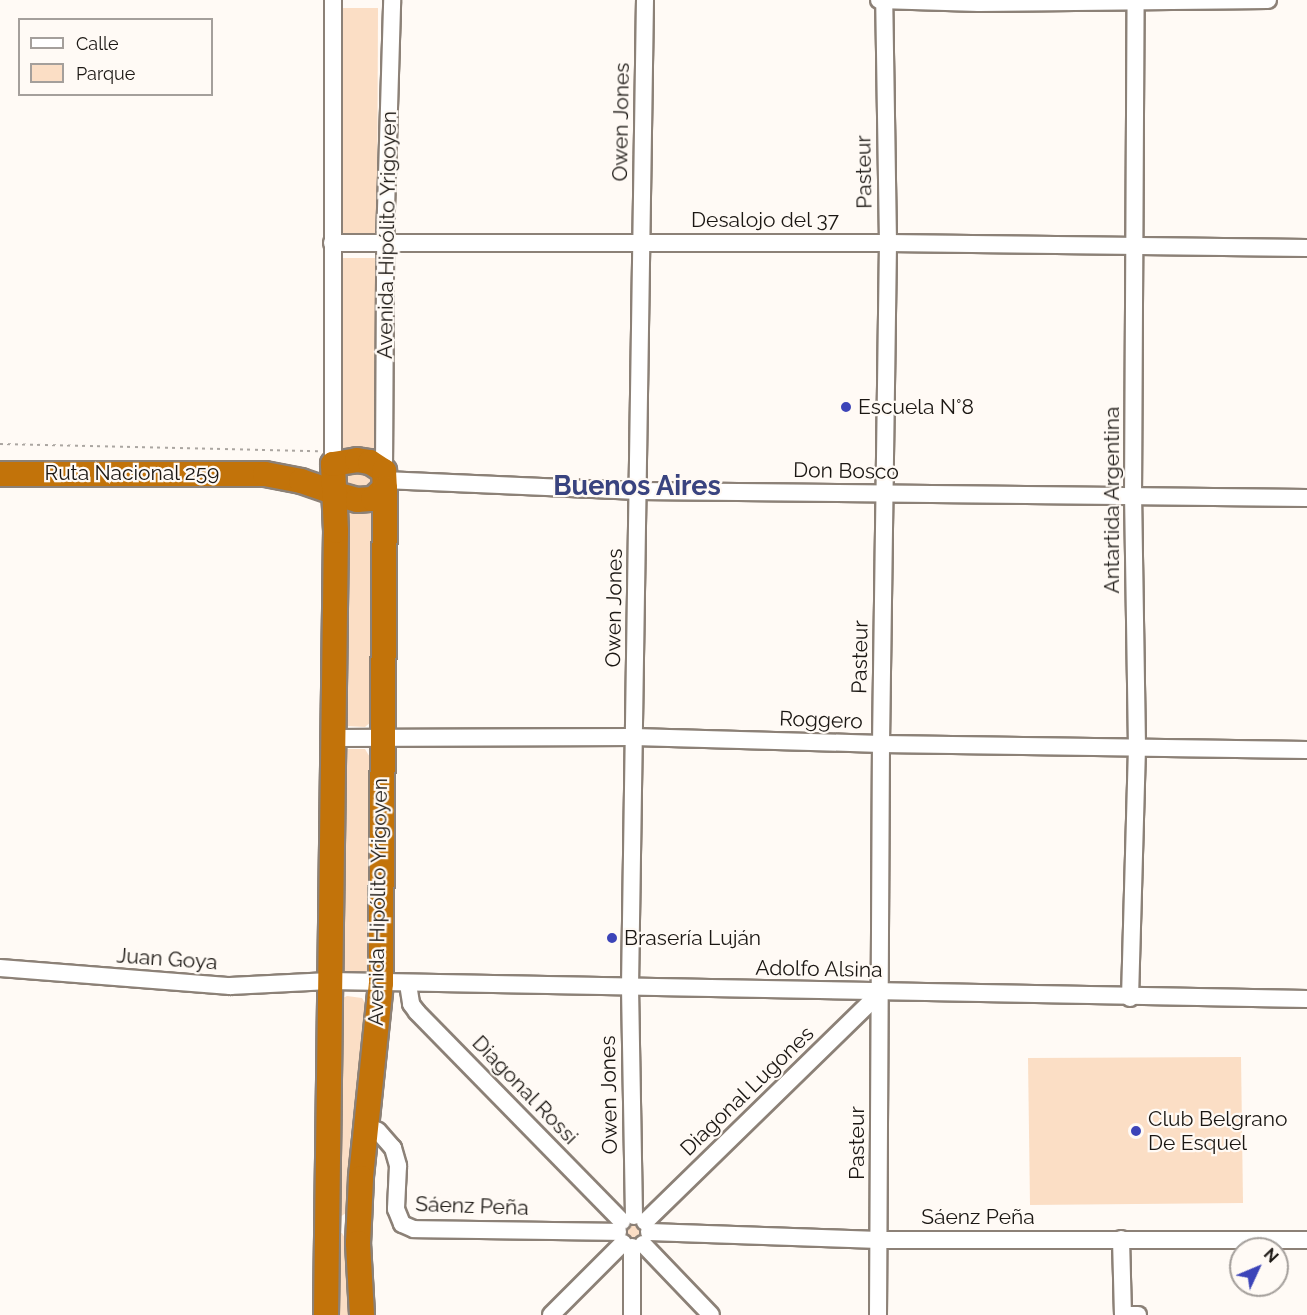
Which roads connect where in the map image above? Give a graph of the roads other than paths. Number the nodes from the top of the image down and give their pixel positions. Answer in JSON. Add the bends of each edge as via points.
{"nodes":[{"id":1,"x":333,"y":0,"type":"edge"},
{"id":2,"x":392,"y":0,"type":"edge"},
{"id":3,"x":645,"y":0,"type":"edge"},
{"id":4,"x":879,"y":0,"type":"edge"},
{"id":5,"x":884,"y":0,"type":"edge"},
{"id":6,"x":1268,"y":0,"type":"edge"},
{"id":7,"x":1136,"y":1,"type":"edge"},
{"id":8,"x":332,"y":243,"type":"junction"},
{"id":9,"x":385,"y":243,"type":"junction"},
{"id":10,"x":642,"y":243,"type":"junction"},
{"id":11,"x":888,"y":243,"type":"junction"},
{"id":12,"x":1136,"y":248,"type":"junction"},
{"id":13,"x":1307,"y":248,"type":"edge"},
{"id":14,"x":333,"y":461,"type":"junction"},
{"id":15,"x":0,"y":474,"type":"edge"},
{"id":16,"x":265,"y":474,"type":"junction"},
{"id":17,"x":384,"y":480,"type":"junction"},
{"id":18,"x":639,"y":491,"type":"junction"},
{"id":19,"x":335,"y":494,"type":"junction"},
{"id":20,"x":885,"y":494,"type":"junction"},
{"id":21,"x":1133,"y":497,"type":"junction"},
{"id":22,"x":1307,"y":498,"type":"edge"},
{"id":23,"x":634,"y":737,"type":"junction"},
{"id":24,"x":334,"y":738,"type":"junction"},
{"id":25,"x":381,"y":738,"type":"junction"},
{"id":26,"x":881,"y":744,"type":"junction"},
{"id":27,"x":1137,"y":747,"type":"junction"},
{"id":28,"x":1307,"y":750,"type":"edge"},
{"id":29,"x":0,"y":968,"type":"edge"},
{"id":30,"x":330,"y":981,"type":"junction"},
{"id":31,"x":381,"y":983,"type":"junction"},
{"id":32,"x":408,"y":984,"type":"junction"},
{"id":33,"x":630,"y":987,"type":"junction"},
{"id":34,"x":880,"y":993,"type":"junction"},
{"id":35,"x":1130,"y":998,"type":"junction"},
{"id":36,"x":1307,"y":999,"type":"edge"},
{"id":37,"x":366,"y":1125,"type":"junction"},
{"id":38,"x":328,"y":1218,"type":"junction"},
{"id":39,"x":359,"y":1222,"type":"junction"},
{"id":40,"x":633,"y":1232,"type":"junction"},
{"id":41,"x":1121,"y":1239,"type":"junction"},
{"id":42,"x":879,"y":1240,"type":"junction"},
{"id":43,"x":1307,"y":1240,"type":"edge"},
{"id":44,"x":326,"y":1315,"type":"edge"},
{"id":45,"x":362,"y":1315,"type":"edge"},
{"id":46,"x":551,"y":1315,"type":"edge"},
{"id":47,"x":632,"y":1315,"type":"edge"},
{"id":48,"x":711,"y":1315,"type":"edge"},
{"id":49,"x":878,"y":1315,"type":"edge"},
{"id":50,"x":1123,"y":1315,"type":"edge"},
{"id":51,"x":1138,"y":1315,"type":"edge"}],
"edges":[{"from":1,"to":8,"type":"street"},
{"from":2,"to":9,"type":"street","name":"Avenida Hipólito Yrigoyen"},
{"from":3,"to":10,"type":"street","name":"Owen Jones"},
{"from":4,"to":5,"type":"street"},
{"from":5,"to":7,"type":"street"},
{"from":5,"to":11,"type":"street","name":"Pasteur"},
{"from":6,"to":7,"type":"street"},
{"from":7,"to":12,"type":"street","name":"Antartida Argentina"},
{"from":8,"to":9,"type":"street","name":"Desalojo del 37"},
{"from":8,"to":14,"type":"street"},
{"from":9,"to":10,"type":"street","name":"Desalojo del 37"},
{"from":9,"to":17,"type":"street","name":"Avenida Hipólito Yrigoyen"},
{"from":10,"to":11,"type":"street","name":"Desalojo del 37"},
{"from":10,"to":18,"type":"street","name":"Owen Jones"},
{"from":11,"to":12,"type":"street","name":"Desalojo del 37"},
{"from":11,"to":20,"type":"street","name":"Pasteur"},
{"from":12,"to":13,"type":"street","name":"Desalojo del 37"},
{"from":12,"to":21,"type":"street","name":"Antartida Argentina"},
{"from":14,"to":16,"type":"highway","name":"Ruta Nacional 259"},
{"from":14,"to":17,"type":"highway","name":"Ruta Nacional 259","via":[[363,461]]},
{"from":14,"to":19,"type":"highway"},
{"from":15,"to":16,"type":"highway","name":"Ruta Nacional 259"},
{"from":16,"to":19,"type":"highway","name":"Ruta Nacional 259","via":[[301,481]]},
{"from":17,"to":18,"type":"street","name":"Don Bosco"},
{"from":17,"to":19,"type":"highway","name":"Ruta Nacional 259","via":[[373,499],[357,500]]},
{"from":17,"to":25,"type":"highway","name":"Avenida Hipólito Yrigoyen"},
{"from":18,"to":20,"type":"street","name":"Don Bosco"},
{"from":18,"to":23,"type":"street","name":"Owen Jones"},
{"from":19,"to":24,"type":"highway"},
{"from":20,"to":21,"type":"street","name":"Don Bosco"},
{"from":20,"to":26,"type":"street","name":"Pasteur"},
{"from":21,"to":22,"type":"street","name":"Don Bosco"},
{"from":21,"to":27,"type":"street","name":"Antartida Argentina"},
{"from":23,"to":25,"type":"street","name":"Roggero"},
{"from":23,"to":26,"type":"street","name":"Roggero"},
{"from":23,"to":33,"type":"street","name":"Owen Jones"},
{"from":24,"to":25,"type":"street","name":"Roggero"},
{"from":24,"to":30,"type":"highway"},
{"from":25,"to":31,"type":"highway","name":"Avenida Hipólito Yrigoyen"},
{"from":26,"to":27,"type":"street","name":"Roggero"},
{"from":26,"to":34,"type":"street","name":"Pasteur"},
{"from":27,"to":28,"type":"street","name":"Roggero"},
{"from":27,"to":35,"type":"street","name":"Antartida Argentina"},
{"from":29,"to":30,"type":"street","name":"Juan Goya","via":[[230,986]]},
{"from":30,"to":31,"type":"street","name":"Adolfo Alsina"},
{"from":30,"to":38,"type":"highway"},
{"from":31,"to":32,"type":"street","name":"Adolfo Alsina"},
{"from":31,"to":37,"type":"highway","name":"Avenida Hipólito Yrigoyen"},
{"from":32,"to":33,"type":"street","name":"Adolfo Alsina"},
{"from":32,"to":40,"type":"street","name":"Diagonal Rossi","via":[[411,1004],[417,1012]]},
{"from":33,"to":34,"type":"street","name":"Adolfo Alsina"},
{"from":33,"to":40,"type":"street","name":"Owen Jones"},
{"from":34,"to":35,"type":"street","name":"Adolfo Alsina"},
{"from":34,"to":40,"type":"street","name":"Diagonal Lugones"},
{"from":34,"to":42,"type":"street","name":"Pasteur"},
{"from":35,"to":36,"type":"street","name":"Adolfo Alsina"},
{"from":37,"to":39,"type":"highway","name":"Avenida Hipólito Yrigoyen"},
{"from":37,"to":40,"type":"street","name":"Sáenz Peña","via":[[378,1131],[393,1148],[398,1166],[396,1209],[402,1224],[414,1229]]},
{"from":38,"to":39,"type":"highway"},
{"from":38,"to":44,"type":"highway"},
{"from":39,"to":45,"type":"highway","name":"Avenida Hipólito Yrigoyen"},
{"from":40,"to":42,"type":"street","name":"Sáenz Peña"},
{"from":40,"to":46,"type":"street","name":"Diagonal Lugones"},
{"from":40,"to":47,"type":"street","name":"Owen Jones"},
{"from":40,"to":48,"type":"street","name":"Diagonal Rossi"},
{"from":41,"to":42,"type":"street","name":"Sáenz Peña"},
{"from":41,"to":43,"type":"street","name":"Sáenz Peña"},
{"from":41,"to":50,"type":"street"},
{"from":42,"to":49,"type":"street","name":"Pasteur"},
{"from":50,"to":51,"type":"street"}]}
